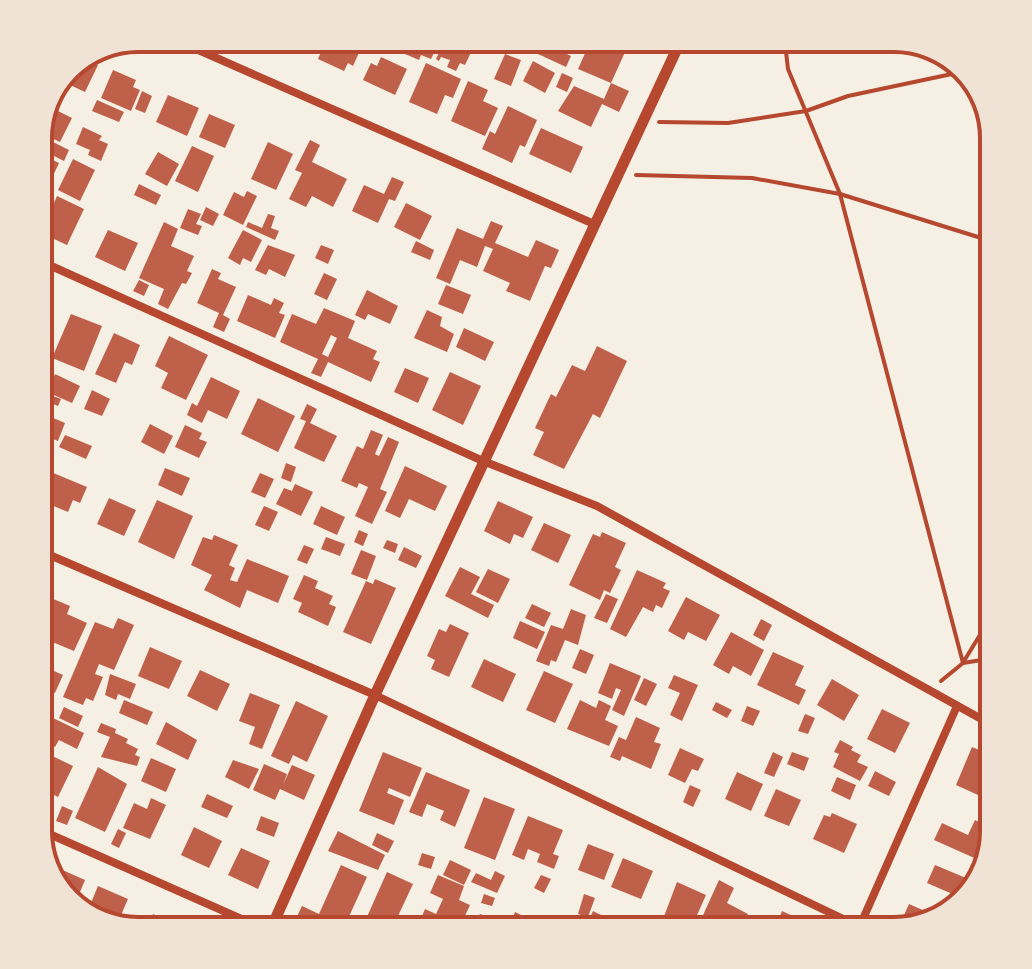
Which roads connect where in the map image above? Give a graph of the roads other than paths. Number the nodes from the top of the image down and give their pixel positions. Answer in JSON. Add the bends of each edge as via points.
{"nodes":[{"id":1,"x":203,"y":52,"type":"edge"},
{"id":2,"x":675,"y":52,"type":"edge"},
{"id":3,"x":594,"y":224,"type":"junction"},
{"id":4,"x":52,"y":266,"type":"edge"},
{"id":5,"x":483,"y":461,"type":"junction"},
{"id":6,"x":52,"y":556,"type":"edge"},
{"id":7,"x":375,"y":695,"type":"junction"},
{"id":8,"x":957,"y":706,"type":"junction"},
{"id":9,"x":980,"y":718,"type":"edge"},
{"id":10,"x":52,"y":835,"type":"edge"},
{"id":11,"x":238,"y":917,"type":"edge"},
{"id":12,"x":276,"y":917,"type":"edge"},
{"id":13,"x":834,"y":917,"type":"edge"},
{"id":14,"x":864,"y":917,"type":"edge"}],
"edges":[{"from":1,"to":3,"type":"street"},
{"from":2,"to":3,"type":"street"},
{"from":3,"to":5,"type":"street"},
{"from":4,"to":5,"type":"street"},
{"from":5,"to":7,"type":"street"},
{"from":5,"to":8,"type":"street","via":[[597,506]]},
{"from":6,"to":7,"type":"street"},
{"from":7,"to":12,"type":"street"},
{"from":7,"to":13,"type":"street"},
{"from":8,"to":9,"type":"street"},
{"from":8,"to":14,"type":"street"},
{"from":10,"to":11,"type":"street"}]}
